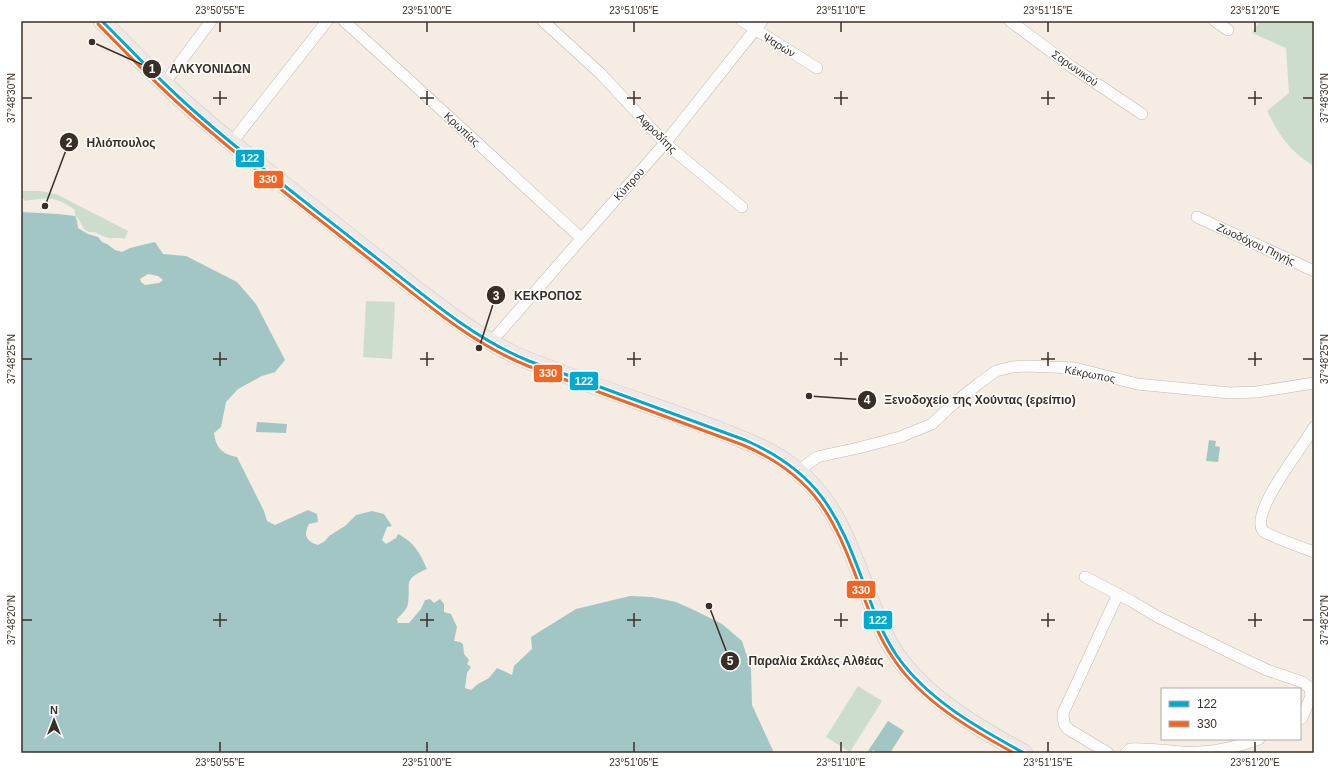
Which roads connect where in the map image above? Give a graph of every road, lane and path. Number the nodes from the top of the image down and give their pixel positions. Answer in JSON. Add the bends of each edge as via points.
{"nodes":[{"id":1,"x":102,"y":21,"type":"edge"},
{"id":2,"x":211,"y":21,"type":"edge"},
{"id":3,"x":327,"y":21,"type":"edge"},
{"id":4,"x":344,"y":21,"type":"edge"},
{"id":5,"x":542,"y":21,"type":"edge"},
{"id":6,"x":742,"y":21,"type":"edge"},
{"id":7,"x":762,"y":21,"type":"edge"},
{"id":8,"x":1010,"y":21,"type":"edge"},
{"id":9,"x":1214,"y":21,"type":"edge"},
{"id":10,"x":756,"y":30,"type":"junction"},
{"id":11,"x":1228,"y":30,"type":"dead end"},
{"id":12,"x":817,"y":68,"type":"dead end"},
{"id":13,"x":164,"y":84,"type":"junction"},
{"id":14,"x":1142,"y":114,"type":"dead end"},
{"id":15,"x":232,"y":142,"type":"junction"},
{"id":16,"x":665,"y":143,"type":"junction"},
{"id":17,"x":742,"y":207,"type":"dead end"},
{"id":18,"x":1198,"y":217,"type":"dead end"},
{"id":19,"x":581,"y":238,"type":"junction"},
{"id":20,"x":1314,"y":271,"type":"edge"},
{"id":21,"x":491,"y":342,"type":"junction"},
{"id":22,"x":1314,"y":383,"type":"edge"},
{"id":23,"x":1314,"y":427,"type":"edge"},
{"id":24,"x":798,"y":471,"type":"junction"},
{"id":25,"x":1314,"y":552,"type":"edge"},
{"id":26,"x":1085,"y":577,"type":"dead end"},
{"id":27,"x":1118,"y":594,"type":"junction"},
{"id":28,"x":1301,"y":718,"type":"edge"},
{"id":29,"x":1256,"y":740,"type":"edge"},
{"id":30,"x":1024,"y":753,"type":"edge"},
{"id":31,"x":1108,"y":753,"type":"edge"},
{"id":32,"x":1126,"y":753,"type":"edge"}],
"edges":[{"from":1,"to":13,"type":"main road"},
{"from":2,"to":13,"type":"street"},
{"from":3,"to":15,"type":"street"},
{"from":4,"to":19,"type":"street","name":"Κρωπίας","via":[[406,75]]},
{"from":5,"to":16,"type":"street","name":"Αφροδίτης","via":[[601,74]]},
{"from":6,"to":10,"type":"street","name":"Ψαρών"},
{"from":7,"to":10,"type":"street","name":"Κύπρου"},
{"from":8,"to":14,"type":"street","name":"Σαρωνικού"},
{"from":9,"to":11,"type":"street"},
{"from":10,"to":12,"type":"street","name":"Ψαρών"},
{"from":10,"to":16,"type":"street","name":"Κύπρου"},
{"from":13,"to":15,"type":"main road"},
{"from":15,"to":21,"type":"main road","via":[[444,311]]},
{"from":16,"to":17,"type":"street","name":"Αφροδίτης"},
{"from":16,"to":19,"type":"street","name":"Κύπρου"},
{"from":18,"to":20,"type":"street","name":"Ζωοδόχου Πηγής"},
{"from":19,"to":21,"type":"street","name":"Κύπρου"},
{"from":21,"to":24,"type":"main road","via":[[515,355],[576,379],[755,445],[786,461]]},
{"from":22,"to":24,"type":"street","name":"Κέκρωπος","via":[[1257,392],[1230,393],[1137,384],[1075,368],[1012,367],[996,371],[932,424],[900,437],[817,457]]},
{"from":23,"to":25,"type":"street","via":[[1274,487],[1260,518],[1264,532]]},
{"from":24,"to":30,"type":"main road","via":[[816,489],[837,520],[886,638],[903,663],[951,709]]},
{"from":26,"to":27,"type":"street"},
{"from":27,"to":28,"type":"street","via":[[1232,654],[1302,682],[1310,688],[1311,696]]},
{"from":27,"to":31,"type":"street","via":[[1063,713],[1064,724],[1068,729]]},
{"from":29,"to":32,"type":"street","via":[[1209,753],[1142,748],[1130,749]]}]}
